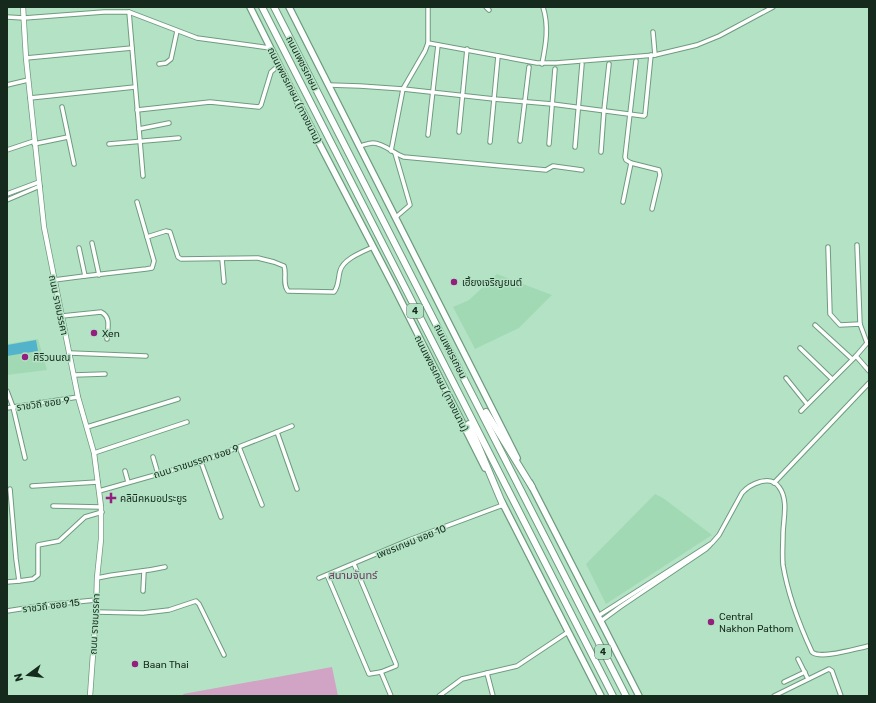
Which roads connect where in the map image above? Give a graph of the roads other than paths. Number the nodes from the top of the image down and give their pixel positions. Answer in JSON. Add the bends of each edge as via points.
{"nodes":[{"id":1,"x":24,"y":7,"type":"edge"},
{"id":2,"x":250,"y":7,"type":"edge"},
{"id":3,"x":262,"y":7,"type":"edge"},
{"id":4,"x":288,"y":7,"type":"edge"},
{"id":5,"x":428,"y":7,"type":"edge"},
{"id":6,"x":543,"y":7,"type":"edge"},
{"id":7,"x":773,"y":7,"type":"edge"},
{"id":8,"x":276,"y":9,"type":"edge"},
{"id":9,"x":129,"y":12,"type":"junction"},
{"id":10,"x":7,"y":17,"type":"edge"},
{"id":11,"x":24,"y":18,"type":"junction"},
{"id":12,"x":177,"y":31,"type":"junction"},
{"id":13,"x":653,"y":32,"type":"dead end"},
{"id":14,"x":428,"y":43,"type":"junction"},
{"id":15,"x":438,"y":45,"type":"junction"},
{"id":16,"x":132,"y":48,"type":"junction"},
{"id":17,"x":270,"y":48,"type":"junction"},
{"id":18,"x":467,"y":49,"type":"junction"},
{"id":19,"x":651,"y":55,"type":"junction"},
{"id":20,"x":656,"y":55,"type":"junction"},
{"id":21,"x":498,"y":56,"type":"junction"},
{"id":22,"x":26,"y":58,"type":"junction"},
{"id":23,"x":636,"y":61,"type":"dead end"},
{"id":24,"x":159,"y":64,"type":"dead end"},
{"id":25,"x":542,"y":64,"type":"junction"},
{"id":26,"x":582,"y":64,"type":"dead end"},
{"id":27,"x":609,"y":64,"type":"dead end"},
{"id":28,"x":279,"y":65,"type":"junction"},
{"id":29,"x":529,"y":67,"type":"dead end"},
{"id":30,"x":555,"y":69,"type":"dead end"},
{"id":31,"x":28,"y":80,"type":"junction"},
{"id":32,"x":7,"y":85,"type":"edge"},
{"id":33,"x":329,"y":86,"type":"junction"},
{"id":34,"x":135,"y":87,"type":"junction"},
{"id":35,"x":403,"y":89,"type":"junction"},
{"id":36,"x":433,"y":93,"type":"junction"},
{"id":37,"x":463,"y":95,"type":"junction"},
{"id":38,"x":30,"y":98,"type":"junction"},
{"id":39,"x":494,"y":100,"type":"junction"},
{"id":40,"x":524,"y":102,"type":"junction"},
{"id":41,"x":552,"y":104,"type":"junction"},
{"id":42,"x":62,"y":107,"type":"dead end"},
{"id":43,"x":578,"y":108,"type":"junction"},
{"id":44,"x":137,"y":110,"type":"junction"},
{"id":45,"x":604,"y":110,"type":"junction"},
{"id":46,"x":630,"y":113,"type":"junction"},
{"id":47,"x":169,"y":123,"type":"dead end"},
{"id":48,"x":138,"y":129,"type":"junction"},
{"id":49,"x":459,"y":132,"type":"dead end"},
{"id":50,"x":428,"y":135,"type":"dead end"},
{"id":51,"x":68,"y":137,"type":"junction"},
{"id":52,"x":179,"y":138,"type":"dead end"},
{"id":53,"x":520,"y":141,"type":"dead end"},
{"id":54,"x":34,"y":142,"type":"junction"},
{"id":55,"x":140,"y":142,"type":"junction"},
{"id":56,"x":490,"y":142,"type":"dead end"},
{"id":57,"x":109,"y":144,"type":"dead end"},
{"id":58,"x":549,"y":144,"type":"dead end"},
{"id":59,"x":360,"y":146,"type":"junction"},
{"id":60,"x":575,"y":147,"type":"dead end"},
{"id":61,"x":7,"y":150,"type":"edge"},
{"id":62,"x":393,"y":152,"type":"junction"},
{"id":63,"x":601,"y":152,"type":"dead end"},
{"id":64,"x":631,"y":163,"type":"junction"},
{"id":65,"x":74,"y":164,"type":"dead end"},
{"id":66,"x":582,"y":170,"type":"dead end"},
{"id":67,"x":143,"y":176,"type":"dead end"},
{"id":68,"x":40,"y":184,"type":"junction"},
{"id":69,"x":7,"y":194,"type":"edge"},
{"id":70,"x":7,"y":200,"type":"edge"},
{"id":71,"x":137,"y":202,"type":"dead end"},
{"id":72,"x":623,"y":202,"type":"dead end"},
{"id":73,"x":652,"y":209,"type":"dead end"},
{"id":74,"x":396,"y":217,"type":"junction"},
{"id":75,"x":147,"y":237,"type":"junction"},
{"id":76,"x":92,"y":243,"type":"dead end"},
{"id":77,"x":857,"y":245,"type":"dead end"},
{"id":78,"x":373,"y":247,"type":"junction"},
{"id":79,"x":828,"y":247,"type":"dead end"},
{"id":80,"x":79,"y":248,"type":"dead end"},
{"id":81,"x":222,"y":259,"type":"junction"},
{"id":82,"x":99,"y":275,"type":"junction"},
{"id":83,"x":85,"y":276,"type":"junction"},
{"id":84,"x":54,"y":280,"type":"junction"},
{"id":85,"x":224,"y":282,"type":"dead end"},
{"id":86,"x":62,"y":316,"type":"junction"},
{"id":87,"x":860,"y":324,"type":"junction"},
{"id":88,"x":815,"y":325,"type":"dead end"},
{"id":89,"x":107,"y":339,"type":"dead end"},
{"id":90,"x":868,"y":342,"type":"edge"},
{"id":91,"x":800,"y":348,"type":"dead end"},
{"id":92,"x":70,"y":353,"type":"junction"},
{"id":93,"x":146,"y":356,"type":"dead end"},
{"id":94,"x":856,"y":356,"type":"junction"},
{"id":95,"x":852,"y":359,"type":"junction"},
{"id":96,"x":869,"y":371,"type":"edge"},
{"id":97,"x":105,"y":374,"type":"dead end"},
{"id":98,"x":74,"y":375,"type":"junction"},
{"id":99,"x":463,"y":375,"type":"junction"},
{"id":100,"x":786,"y":378,"type":"dead end"},
{"id":101,"x":832,"y":380,"type":"junction"},
{"id":102,"x":452,"y":382,"type":"junction"},
{"id":103,"x":869,"y":383,"type":"edge"},
{"id":104,"x":7,"y":391,"type":"edge"},
{"id":105,"x":78,"y":397,"type":"junction"},
{"id":106,"x":178,"y":399,"type":"dead end"},
{"id":107,"x":808,"y":404,"type":"junction"},
{"id":108,"x":12,"y":407,"type":"junction"},
{"id":109,"x":7,"y":408,"type":"edge"},
{"id":110,"x":801,"y":411,"type":"dead end"},
{"id":111,"x":187,"y":422,"type":"dead end"},
{"id":112,"x":292,"y":426,"type":"dead end"},
{"id":113,"x":87,"y":427,"type":"junction"},
{"id":114,"x":277,"y":432,"type":"junction"},
{"id":115,"x":240,"y":447,"type":"junction"},
{"id":116,"x":94,"y":453,"type":"junction"},
{"id":117,"x":153,"y":457,"type":"dead end"},
{"id":118,"x":25,"y":458,"type":"dead end"},
{"id":119,"x":201,"y":462,"type":"junction"},
{"id":120,"x":125,"y":471,"type":"dead end"},
{"id":121,"x":158,"y":474,"type":"junction"},
{"id":122,"x":98,"y":482,"type":"junction"},
{"id":123,"x":128,"y":482,"type":"junction"},
{"id":124,"x":774,"y":482,"type":"junction"},
{"id":125,"x":32,"y":486,"type":"dead end"},
{"id":126,"x":532,"y":487,"type":"junction"},
{"id":127,"x":10,"y":489,"type":"dead end"},
{"id":128,"x":297,"y":489,"type":"dead end"},
{"id":129,"x":99,"y":491,"type":"junction"},
{"id":130,"x":262,"y":505,"type":"dead end"},
{"id":131,"x":503,"y":505,"type":"junction"},
{"id":132,"x":53,"y":506,"type":"dead end"},
{"id":133,"x":102,"y":510,"type":"junction"},
{"id":134,"x":13,"y":515,"type":"junction"},
{"id":135,"x":7,"y":516,"type":"edge"},
{"id":136,"x":221,"y":517,"type":"dead end"},
{"id":137,"x":354,"y":564,"type":"junction"},
{"id":138,"x":165,"y":567,"type":"dead end"},
{"id":139,"x":144,"y":571,"type":"junction"},
{"id":140,"x":327,"y":575,"type":"junction"},
{"id":141,"x":97,"y":578,"type":"junction"},
{"id":142,"x":319,"y":578,"type":"dead end"},
{"id":143,"x":19,"y":581,"type":"junction"},
{"id":144,"x":7,"y":582,"type":"edge"},
{"id":145,"x":143,"y":591,"type":"dead end"},
{"id":146,"x":96,"y":600,"type":"junction"},
{"id":147,"x":7,"y":611,"type":"edge"},
{"id":148,"x":96,"y":612,"type":"junction"},
{"id":149,"x":600,"y":618,"type":"junction"},
{"id":150,"x":568,"y":632,"type":"junction"},
{"id":151,"x":869,"y":646,"type":"edge"},
{"id":152,"x":224,"y":655,"type":"dead end"},
{"id":153,"x":798,"y":659,"type":"dead end"},
{"id":154,"x":381,"y":672,"type":"junction"},
{"id":155,"x":805,"y":672,"type":"junction"},
{"id":156,"x":487,"y":673,"type":"junction"},
{"id":157,"x":808,"y":679,"type":"junction"},
{"id":158,"x":784,"y":682,"type":"dead end"},
{"id":159,"x":90,"y":696,"type":"edge"},
{"id":160,"x":390,"y":696,"type":"edge"},
{"id":161,"x":440,"y":696,"type":"edge"},
{"id":162,"x":493,"y":696,"type":"edge"},
{"id":163,"x":601,"y":696,"type":"edge"},
{"id":164,"x":613,"y":696,"type":"edge"},
{"id":165,"x":626,"y":696,"type":"edge"},
{"id":166,"x":639,"y":696,"type":"edge"},
{"id":167,"x":774,"y":696,"type":"edge"},
{"id":168,"x":841,"y":696,"type":"edge"}],
"edges":[{"from":1,"to":11,"type":"street","name":"ถนน ราชมรรคา"},
{"from":2,"to":17,"type":"main road","name":"ถนนเพชรเกษม (ทางขนาน)","number":"4"},
{"from":3,"to":102,"type":"highway","name":"ถนนเพชรเกษม","number":"4"},
{"from":4,"to":33,"type":"main road","number":"4"},
{"from":5,"to":14,"type":"street"},
{"from":6,"to":25,"type":"street","via":[[547,28]]},
{"from":7,"to":20,"type":"street","via":[[697,46]]},
{"from":8,"to":99,"type":"highway","name":"ถนนเพชรเกษม","number":"4"},
{"from":9,"to":11,"type":"street"},
{"from":9,"to":12,"type":"street"},
{"from":9,"to":16,"type":"street"},
{"from":10,"to":11,"type":"street"},
{"from":11,"to":22,"type":"street","name":"ถนน ราชมรรคา"},
{"from":12,"to":17,"type":"street","via":[[197,38]]},
{"from":12,"to":24,"type":"street","via":[[171,59]]},
{"from":13,"to":20,"type":"street"},
{"from":14,"to":15,"type":"street"},
{"from":14,"to":35,"type":"street"},
{"from":15,"to":18,"type":"street"},
{"from":15,"to":36,"type":"street"},
{"from":16,"to":22,"type":"street"},
{"from":16,"to":34,"type":"street"},
{"from":17,"to":28,"type":"main road","name":"ถนนเพชรเกษม (ทางขนาน)","number":"4"},
{"from":18,"to":21,"type":"street"},
{"from":18,"to":37,"type":"street"},
{"from":19,"to":20,"type":"street"},
{"from":19,"to":25,"type":"street"},
{"from":19,"to":46,"type":"street","via":[[645,115]]},
{"from":21,"to":25,"type":"street"},
{"from":21,"to":39,"type":"street"},
{"from":22,"to":31,"type":"street","name":"ถนน ราชมรรคา"},
{"from":23,"to":46,"type":"street"},
{"from":26,"to":43,"type":"street"},
{"from":27,"to":45,"type":"street"},
{"from":28,"to":44,"type":"street","via":[[271,72],[259,107],[210,102]]},
{"from":28,"to":78,"type":"main road","name":"ถนนเพชรเกษม (ทางขนาน)","number":"4"},
{"from":29,"to":40,"type":"street"},
{"from":30,"to":41,"type":"street"},
{"from":31,"to":32,"type":"street"},
{"from":31,"to":38,"type":"street","name":"ถนน ราชมรรคา"},
{"from":33,"to":35,"type":"street"},
{"from":33,"to":59,"type":"main road","number":"4"},
{"from":34,"to":38,"type":"street"},
{"from":34,"to":44,"type":"street"},
{"from":35,"to":36,"type":"street"},
{"from":35,"to":62,"type":"street"},
{"from":36,"to":37,"type":"street"},
{"from":36,"to":50,"type":"street"},
{"from":37,"to":39,"type":"street"},
{"from":37,"to":49,"type":"street"},
{"from":38,"to":54,"type":"street","name":"ถนน ราชมรรคา"},
{"from":39,"to":40,"type":"street"},
{"from":39,"to":56,"type":"street"},
{"from":40,"to":41,"type":"street"},
{"from":40,"to":53,"type":"street"},
{"from":41,"to":43,"type":"street"},
{"from":41,"to":58,"type":"street"},
{"from":42,"to":51,"type":"street"},
{"from":43,"to":45,"type":"street"},
{"from":43,"to":60,"type":"street"},
{"from":44,"to":48,"type":"street"},
{"from":45,"to":46,"type":"street"},
{"from":45,"to":63,"type":"street"},
{"from":46,"to":64,"type":"street","via":[[625,157]]},
{"from":47,"to":48,"type":"street"},
{"from":48,"to":55,"type":"street"},
{"from":51,"to":54,"type":"street"},
{"from":51,"to":65,"type":"street"},
{"from":52,"to":55,"type":"street"},
{"from":54,"to":61,"type":"street"},
{"from":54,"to":68,"type":"street","name":"ถนน ราชมรรคา"},
{"from":55,"to":57,"type":"street"},
{"from":55,"to":67,"type":"street"},
{"from":59,"to":62,"type":"street","via":[[372,143]]},
{"from":59,"to":74,"type":"main road","number":"4"},
{"from":62,"to":66,"type":"street","via":[[404,157],[546,170],[553,166]]},
{"from":62,"to":74,"type":"street","via":[[410,205]]},
{"from":64,"to":72,"type":"street"},
{"from":64,"to":73,"type":"street","via":[[659,170]]},
{"from":68,"to":69,"type":"street"},
{"from":68,"to":70,"type":"street"},
{"from":68,"to":84,"type":"street","name":"ถนน ราชมรรคา","via":[[44,227]]},
{"from":71,"to":75,"type":"street"},
{"from":74,"to":126,"type":"main road","number":"4"},
{"from":75,"to":81,"type":"street","via":[[170,232],[178,258],[181,260]]},
{"from":75,"to":82,"type":"street","via":[[154,261],[152,268]]},
{"from":76,"to":82,"type":"street"},
{"from":77,"to":87,"type":"street"},
{"from":78,"to":81,"type":"street","via":[[344,263],[334,292],[288,291],[285,286],[284,266],[258,258]]},
{"from":78,"to":131,"type":"main road","name":"ถนนเพชรเกษม (ทางขนาน)","number":"4"},
{"from":79,"to":87,"type":"street","via":[[830,314],[840,326]]},
{"from":80,"to":83,"type":"street"},
{"from":81,"to":85,"type":"street"},
{"from":82,"to":83,"type":"street"},
{"from":83,"to":84,"type":"street"},
{"from":84,"to":86,"type":"street","name":"ถนน ราชมรรคา"},
{"from":86,"to":89,"type":"street","via":[[101,312],[106,314]]},
{"from":86,"to":92,"type":"street","name":"ถนน ราชมรรคา"},
{"from":87,"to":90,"type":"street"},
{"from":88,"to":95,"type":"street"},
{"from":90,"to":94,"type":"street"},
{"from":91,"to":101,"type":"street"},
{"from":92,"to":93,"type":"street"},
{"from":92,"to":98,"type":"street","name":"ถนน ราชมรรคา"},
{"from":94,"to":95,"type":"street"},
{"from":94,"to":96,"type":"street"},
{"from":95,"to":101,"type":"street"},
{"from":97,"to":98,"type":"street"},
{"from":98,"to":105,"type":"street","name":"ถนน ราชมรรคา"},
{"from":99,"to":126,"type":"highway"},
{"from":99,"to":165,"type":"highway","name":"ถนนเพชรเกษม","number":"4"},
{"from":100,"to":107,"type":"street"},
{"from":101,"to":107,"type":"street"},
{"from":102,"to":131,"type":"highway"},
{"from":102,"to":164,"type":"highway","name":"ถนนเพชรเกษม","number":"4"},
{"from":103,"to":124,"type":"street"},
{"from":104,"to":108,"type":"street"},
{"from":105,"to":108,"type":"street","name":"ราชวิถี ซอย 9"},
{"from":105,"to":113,"type":"street","name":"ถนน ราชมรรคา"},
{"from":106,"to":113,"type":"street"},
{"from":107,"to":110,"type":"street"},
{"from":108,"to":109,"type":"street","name":"ราชวิถี ซอย 9"},
{"from":108,"to":118,"type":"street"},
{"from":111,"to":116,"type":"street"},
{"from":112,"to":114,"type":"street","name":"ถนน ราชมรรคา ซอย 9"},
{"from":113,"to":116,"type":"street","name":"ถนน ราชมรรคา"},
{"from":114,"to":115,"type":"street","name":"ถนน ราชมรรคา ซอย 9"},
{"from":114,"to":128,"type":"street"},
{"from":115,"to":119,"type":"street","name":"ถนน ราชมรรคา ซอย 9"},
{"from":115,"to":130,"type":"street"},
{"from":116,"to":122,"type":"street","name":"ถนน ราชมรรคา"},
{"from":117,"to":121,"type":"street"},
{"from":119,"to":121,"type":"street","name":"ถนน ราชมรรคา ซอย 9"},
{"from":119,"to":136,"type":"street"},
{"from":120,"to":123,"type":"street"},
{"from":121,"to":123,"type":"street","name":"ถนน ราชมรรคา ซอย 9"},
{"from":122,"to":125,"type":"street"},
{"from":122,"to":129,"type":"street","name":"ถนน ราชมรรคา"},
{"from":123,"to":129,"type":"street","name":"ถนน ราชมรรคา ซอย 9"},
{"from":124,"to":149,"type":"street","via":[[764,481],[746,488],[719,535],[712,542]]},
{"from":124,"to":151,"type":"street","via":[[780,488],[784,503],[785,573],[793,605],[812,652],[830,655]]},
{"from":126,"to":149,"type":"main road","number":"4"},
{"from":127,"to":134,"type":"street"},
{"from":129,"to":133,"type":"street","name":"ถนน ราชมรรคา"},
{"from":131,"to":137,"type":"street","name":"เพชรเกษม ซอย 10","via":[[409,540]]},
{"from":131,"to":150,"type":"main road","name":"ถนนเพชรเกษม (ทางขนาน)","number":"4"},
{"from":132,"to":133,"type":"street"},
{"from":133,"to":141,"type":"street","name":"ถนน ราชมรรคา"},
{"from":133,"to":143,"type":"street","via":[[87,516],[59,541],[38,545],[38,575],[34,579]]},
{"from":134,"to":135,"type":"street"},
{"from":134,"to":143,"type":"street"},
{"from":137,"to":140,"type":"street","name":"เพชรเกษม ซอย 10"},
{"from":137,"to":154,"type":"street","via":[[396,664]]},
{"from":138,"to":139,"type":"street"},
{"from":139,"to":141,"type":"street"},
{"from":139,"to":145,"type":"street"},
{"from":140,"to":142,"type":"street","name":"เพชรเกษม ซอย 10"},
{"from":140,"to":154,"type":"street","via":[[368,674]]},
{"from":141,"to":146,"type":"street","name":"ถนน ราชมรรคา"},
{"from":143,"to":144,"type":"street"},
{"from":146,"to":147,"type":"street","name":"ราชวิถี ซอย 15"},
{"from":146,"to":148,"type":"street","name":"ถนน ราชมรรคา"},
{"from":148,"to":152,"type":"street","via":[[143,613],[169,610],[196,602]]},
{"from":148,"to":159,"type":"street","name":"ถนน ราชมรรคา"},
{"from":149,"to":166,"type":"main road","number":"4"},
{"from":150,"to":156,"type":"street","via":[[517,666]]},
{"from":150,"to":163,"type":"main road","name":"ถนนเพชรเกษม (ทางขนาน)","number":"4"},
{"from":153,"to":155,"type":"street"},
{"from":154,"to":160,"type":"street"},
{"from":155,"to":157,"type":"street"},
{"from":155,"to":158,"type":"street"},
{"from":156,"to":161,"type":"street","via":[[462,679]]},
{"from":156,"to":162,"type":"street"},
{"from":157,"to":167,"type":"street"},
{"from":157,"to":168,"type":"street","via":[[824,670],[831,670]]}]}
